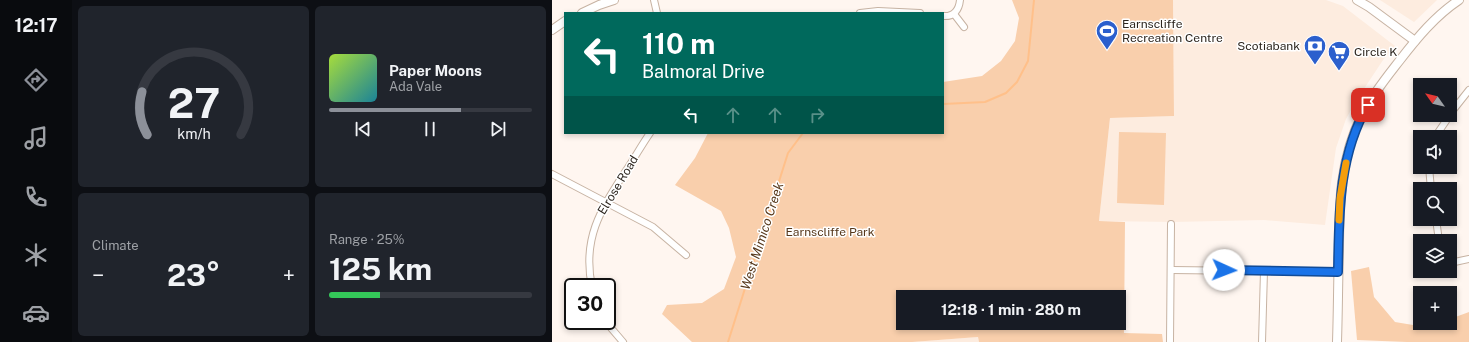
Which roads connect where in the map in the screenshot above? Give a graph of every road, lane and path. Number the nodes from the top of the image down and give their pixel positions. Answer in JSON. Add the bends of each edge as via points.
{"nodes":[{"id":1,"x":614,"y":0,"type":"edge"},
{"id":2,"x":654,"y":0,"type":"edge"},
{"id":3,"x":960,"y":0,"type":"edge"},
{"id":4,"x":1357,"y":0,"type":"edge"},
{"id":5,"x":1459,"y":0,"type":"edge"},
{"id":6,"x":584,"y":12,"type":"edge"},
{"id":7,"x":657,"y":12,"type":"edge"},
{"id":8,"x":869,"y":12,"type":"edge"},
{"id":9,"x":899,"y":12,"type":"edge"},
{"id":10,"x":954,"y":14,"type":"junction"},
{"id":11,"x":944,"y":16,"type":"edge"},
{"id":12,"x":564,"y":22,"type":"edge"},
{"id":13,"x":964,"y":27,"type":"dead end"},
{"id":14,"x":552,"y":30,"type":"edge"},
{"id":15,"x":1415,"y":41,"type":"junction"},
{"id":16,"x":1469,"y":90,"type":"edge"},
{"id":17,"x":1457,"y":106,"type":"edge"},
{"id":18,"x":649,"y":134,"type":"edge"},
{"id":19,"x":552,"y":174,"type":"edge"},
{"id":20,"x":606,"y":202,"type":"junction"},
{"id":21,"x":1172,"y":224,"type":"dead end"},
{"id":22,"x":686,"y":255,"type":"dead end"},
{"id":23,"x":1469,"y":259,"type":"edge"},
{"id":24,"x":1457,"y":262,"type":"edge"},
{"id":25,"x":1172,"y":270,"type":"junction"},
{"id":26,"x":1264,"y":272,"type":"junction"},
{"id":27,"x":1338,"y":272,"type":"junction"},
{"id":28,"x":590,"y":278,"type":"edge"},
{"id":29,"x":613,"y":330,"type":"edge"},
{"id":30,"x":623,"y":342,"type":"edge"},
{"id":31,"x":1170,"y":342,"type":"edge"},
{"id":32,"x":1262,"y":342,"type":"edge"},
{"id":33,"x":1338,"y":342,"type":"edge"}],
"edges":[{"from":1,"to":6,"type":"street"},
{"from":2,"to":7,"type":"street"},
{"from":3,"to":10,"type":"street","via":[[959,8]]},
{"from":4,"to":15,"type":"street"},
{"from":5,"to":15,"type":"street","via":[[1434,20]]},
{"from":8,"to":9,"type":"street"},
{"from":10,"to":11,"type":"street"},
{"from":10,"to":13,"type":"street"},
{"from":12,"to":14,"type":"street"},
{"from":15,"to":27,"type":"street","via":[[1374,95],[1362,115],[1347,153],[1340,198]]},
{"from":16,"to":17,"type":"street"},
{"from":18,"to":20,"type":"street","name":"Elrose Road"},
{"from":19,"to":20,"type":"street"},
{"from":20,"to":22,"type":"street","via":[[653,227]]},
{"from":20,"to":28,"type":"street","name":"Elrose Road","via":[[596,220],[589,256]]},
{"from":21,"to":25,"type":"street"},
{"from":23,"to":24,"type":"street"},
{"from":25,"to":26,"type":"street"},
{"from":25,"to":31,"type":"street"},
{"from":26,"to":27,"type":"street"},
{"from":26,"to":32,"type":"street"},
{"from":27,"to":33,"type":"street"},
{"from":29,"to":30,"type":"street"}]}
